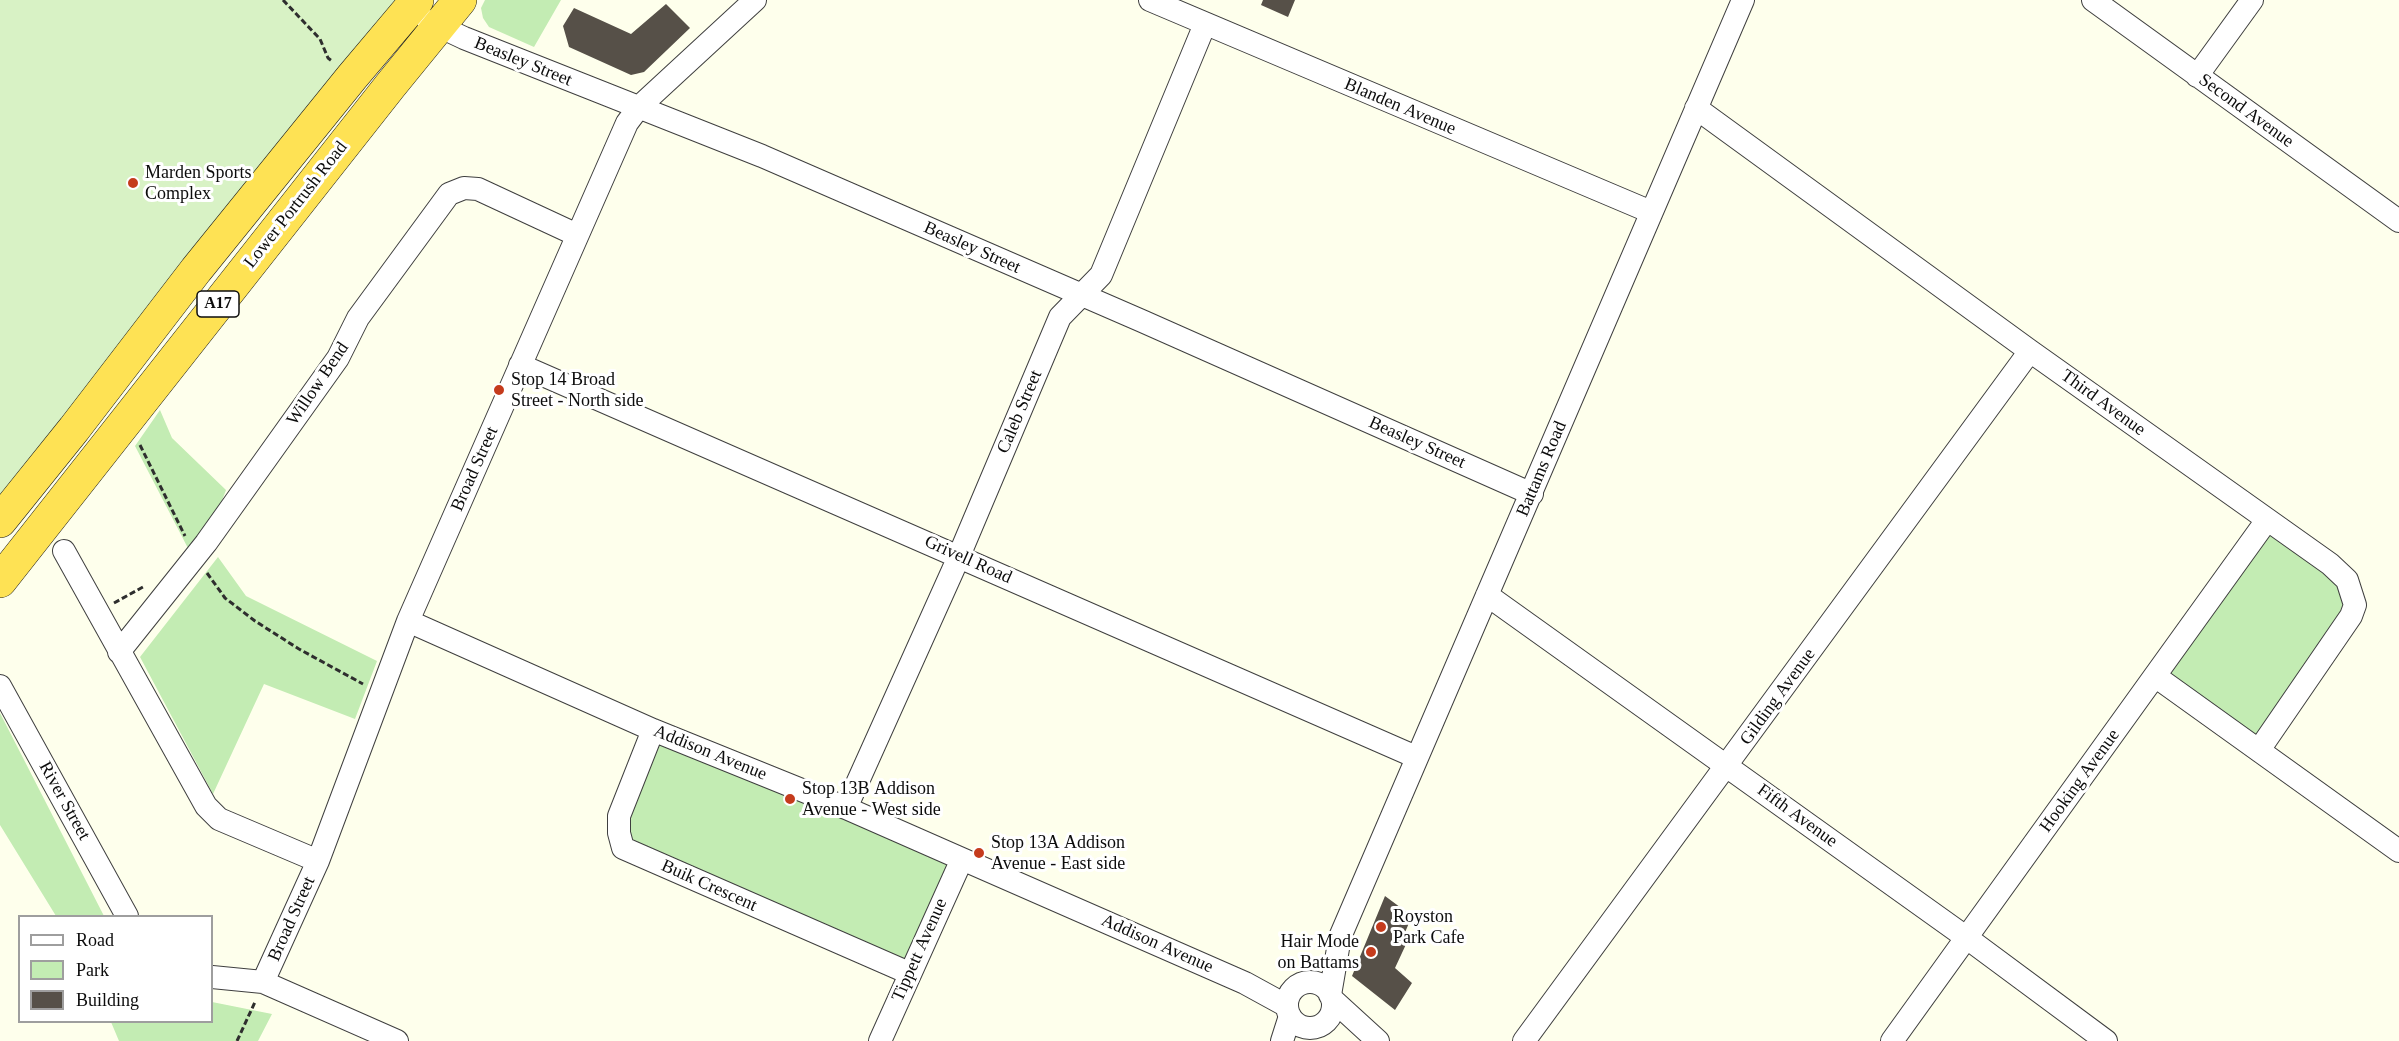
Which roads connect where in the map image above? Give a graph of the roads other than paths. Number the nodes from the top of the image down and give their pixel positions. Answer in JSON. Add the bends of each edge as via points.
{"nodes":[{"id":1,"x":460,"y":0,"type":"edge"},
{"id":2,"x":755,"y":0,"type":"edge"},
{"id":3,"x":1150,"y":0,"type":"edge"},
{"id":4,"x":1743,"y":0,"type":"edge"},
{"id":5,"x":2093,"y":0,"type":"edge"},
{"id":6,"x":2252,"y":0,"type":"edge"},
{"id":7,"x":413,"y":4,"type":"edge"},
{"id":8,"x":1205,"y":24,"type":"junction"},
{"id":9,"x":437,"y":27,"type":"junction"},
{"id":10,"x":2197,"y":76,"type":"junction"},
{"id":11,"x":639,"y":107,"type":"junction"},
{"id":12,"x":1696,"y":108,"type":"junction"},
{"id":13,"x":1651,"y":212,"type":"junction"},
{"id":14,"x":2399,"y":221,"type":"edge"},
{"id":15,"x":577,"y":236,"type":"junction"},
{"id":16,"x":1080,"y":296,"type":"junction"},
{"id":17,"x":2030,"y":351,"type":"junction"},
{"id":18,"x":520,"y":365,"type":"junction"},
{"id":19,"x":1532,"y":494,"type":"junction"},
{"id":20,"x":2267,"y":520,"type":"junction"},
{"id":21,"x":0,"y":521,"type":"edge"},
{"id":22,"x":64,"y":551,"type":"dead end"},
{"id":23,"x":959,"y":556,"type":"junction"},
{"id":24,"x":0,"y":581,"type":"edge"},
{"id":25,"x":1487,"y":595,"type":"junction"},
{"id":26,"x":408,"y":621,"type":"junction"},
{"id":27,"x":119,"y":652,"type":"junction"},
{"id":28,"x":2155,"y":676,"type":"junction"},
{"id":29,"x":0,"y":686,"type":"edge"},
{"id":30,"x":653,"y":730,"type":"junction"},
{"id":31,"x":2259,"y":750,"type":"junction"},
{"id":32,"x":1416,"y":757,"type":"junction"},
{"id":33,"x":1727,"y":766,"type":"junction"},
{"id":34,"x":846,"y":808,"type":"junction"},
{"id":35,"x":2399,"y":851,"type":"edge"},
{"id":36,"x":962,"y":859,"type":"junction"},
{"id":37,"x":318,"y":861,"type":"junction"},
{"id":38,"x":126,"y":915,"type":"edge"},
{"id":39,"x":1340,"y":937,"type":"junction"},
{"id":40,"x":1967,"y":938,"type":"junction"},
{"id":41,"x":909,"y":973,"type":"junction"},
{"id":42,"x":213,"y":976,"type":"edge"},
{"id":43,"x":263,"y":982,"type":"junction"},
{"id":44,"x":1331,"y":997,"type":"junction"},
{"id":45,"x":1293,"y":999,"type":"junction"},
{"id":46,"x":1313,"y":1030,"type":"edge"},
{"id":47,"x":357,"y":1033,"type":"edge"},
{"id":48,"x":1375,"y":1038,"type":"edge"},
{"id":49,"x":397,"y":1041,"type":"edge"},
{"id":50,"x":880,"y":1041,"type":"edge"},
{"id":51,"x":1282,"y":1041,"type":"edge"},
{"id":52,"x":1524,"y":1041,"type":"edge"},
{"id":53,"x":1892,"y":1041,"type":"edge"},
{"id":54,"x":2106,"y":1041,"type":"edge"}],
"edges":[{"from":1,"to":9,"type":"highway","name":"Lower Portrush Road","number":"A17"},
{"from":2,"to":11,"type":"street","name":"Broad Street"},
{"from":3,"to":8,"type":"street","name":"Blanden Avenue"},
{"from":4,"to":12,"type":"street","name":"Battams Road"},
{"from":5,"to":10,"type":"street","name":"Second Avenue"},
{"from":6,"to":10,"type":"street"},
{"from":7,"to":9,"type":"street","name":"Beasley Street"},
{"from":7,"to":21,"type":"highway","name":"Lower Portrush Road","number":"A17","via":[[195,270]]},
{"from":8,"to":13,"type":"street","name":"Blanden Avenue"},
{"from":8,"to":16,"type":"street","name":"Caleb Street","via":[[1101,275]]},
{"from":9,"to":11,"type":"street","name":"Beasley Street"},
{"from":9,"to":24,"type":"highway","name":"Lower Portrush Road","number":"A17"},
{"from":10,"to":14,"type":"street","name":"Second Avenue"},
{"from":11,"to":15,"type":"street","name":"Broad Street","via":[[627,123]]},
{"from":11,"to":16,"type":"street","name":"Beasley Street","via":[[762,156]]},
{"from":12,"to":13,"type":"street","name":"Battams Road"},
{"from":12,"to":17,"type":"street","name":"Third Avenue"},
{"from":13,"to":19,"type":"street","name":"Battams Road"},
{"from":15,"to":18,"type":"street","name":"Broad Street"},
{"from":15,"to":27,"type":"street","name":"Willow Bend","via":[[478,189],[464,188],[449,194],[358,318],[338,358],[226,515]]},
{"from":16,"to":19,"type":"street","name":"Beasley Street"},
{"from":16,"to":23,"type":"street","name":"Caleb Street","via":[[1060,317]]},
{"from":17,"to":20,"type":"street","name":"Third Avenue"},
{"from":17,"to":33,"type":"street","name":"Gilding Avenue"},
{"from":18,"to":23,"type":"street","name":"Grivell Road"},
{"from":18,"to":26,"type":"street","name":"Broad Street"},
{"from":19,"to":25,"type":"street","name":"Battams Road"},
{"from":20,"to":28,"type":"street","name":"Hooking Avenue"},
{"from":20,"to":31,"type":"street","name":"Third Avenue","via":[[2347,580],[2355,605],[2344,628]]},
{"from":22,"to":27,"type":"street"},
{"from":23,"to":32,"type":"street","name":"Grivell Road"},
{"from":23,"to":34,"type":"street","name":"Caleb Street"},
{"from":25,"to":32,"type":"street","name":"Battams Road"},
{"from":25,"to":33,"type":"street","name":"Fifth Avenue"},
{"from":26,"to":30,"type":"street","name":"Addison Avenue"},
{"from":26,"to":37,"type":"street","name":"Broad Street"},
{"from":27,"to":37,"type":"street","via":[[206,806],[219,819]]},
{"from":28,"to":31,"type":"street"},
{"from":28,"to":40,"type":"street","name":"Hooking Avenue"},
{"from":29,"to":38,"type":"street","name":"River Street"},
{"from":30,"to":34,"type":"street","name":"Addison Avenue"},
{"from":30,"to":41,"type":"street","name":"Buik Crescent","via":[[619,816],[623,848]]},
{"from":31,"to":35,"type":"street"},
{"from":32,"to":39,"type":"street","name":"Battams Road"},
{"from":33,"to":40,"type":"street","name":"Fifth Avenue"},
{"from":33,"to":52,"type":"street","name":"Gilding Avenue"},
{"from":34,"to":36,"type":"street","name":"Addison Avenue"},
{"from":36,"to":41,"type":"street","name":"Tippett Avenue"},
{"from":36,"to":45,"type":"street","name":"Addison Avenue","via":[[1245,983]]},
{"from":37,"to":43,"type":"street","name":"Broad Street"},
{"from":39,"to":44,"type":"street","name":"Battams Road"},
{"from":39,"to":45,"type":"street","name":"Battams Road"},
{"from":40,"to":53,"type":"street","name":"Hooking Avenue"},
{"from":40,"to":54,"type":"street","name":"Fifth Avenue"},
{"from":41,"to":50,"type":"street","name":"Tippett Avenue"},
{"from":42,"to":43,"type":"street"},
{"from":43,"to":47,"type":"street"},
{"from":44,"to":45,"type":"street","via":[[1320,984]]},
{"from":44,"to":46,"type":"street","via":[[1330,1016]]},
{"from":44,"to":48,"type":"street"},
{"from":45,"to":46,"type":"street","via":[[1301,1026]]},
{"from":45,"to":51,"type":"street","name":"Battams Road"},
{"from":46,"to":48,"type":"street","via":[[1340,1024]]},
{"from":47,"to":49,"type":"street"}]}
